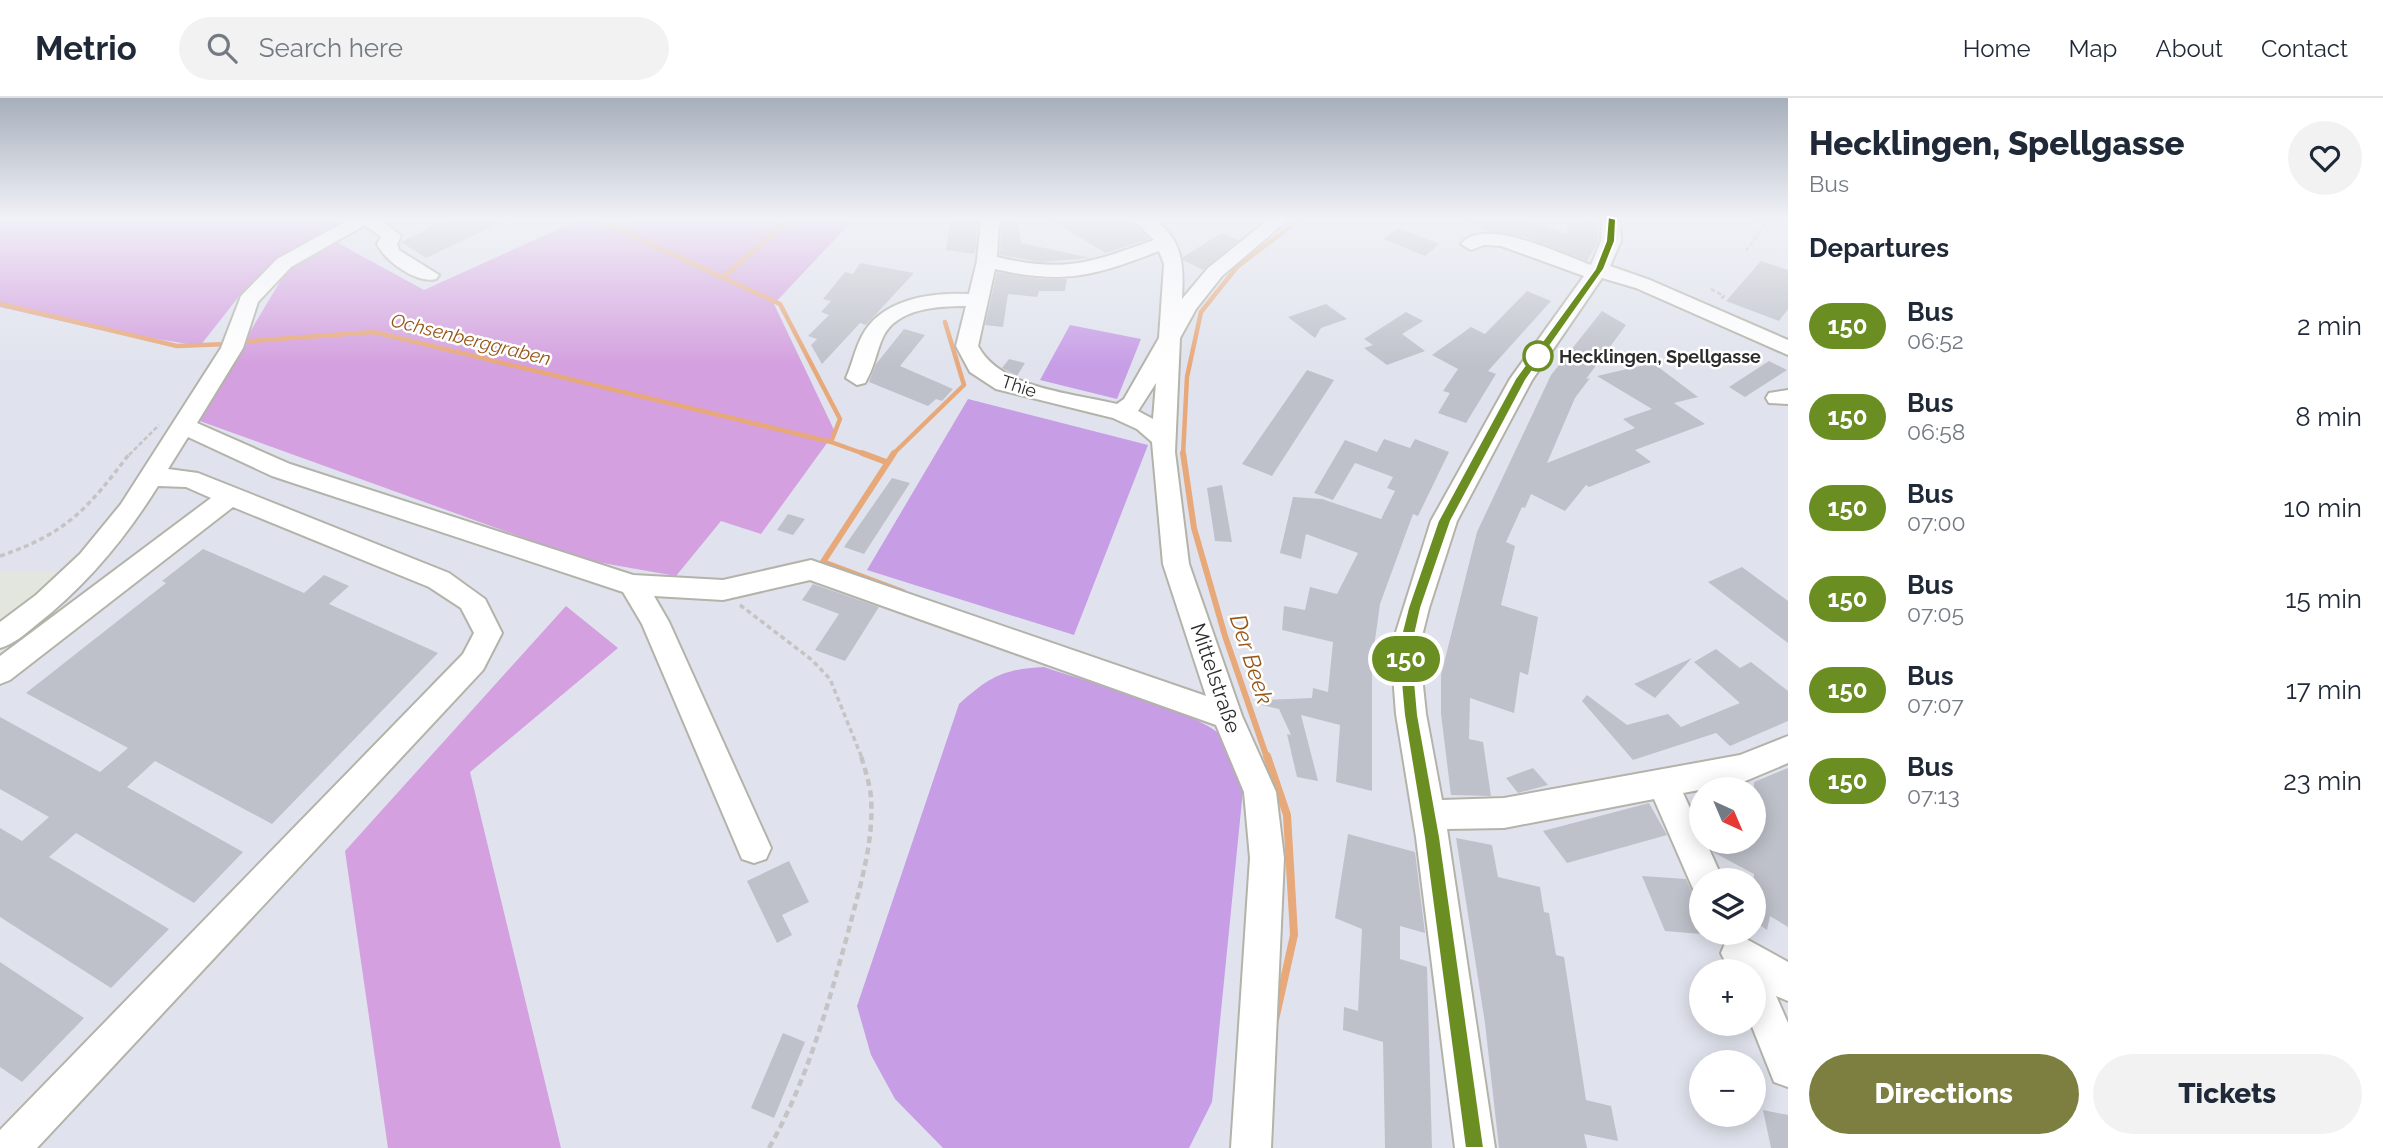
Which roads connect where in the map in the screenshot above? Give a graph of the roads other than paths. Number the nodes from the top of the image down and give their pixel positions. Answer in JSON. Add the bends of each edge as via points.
{"nodes":[{"id":1,"x":279,"y":268,"type":"edge"},
{"id":2,"x":417,"y":268,"type":"edge"},
{"id":3,"x":985,"y":268,"type":"edge"},
{"id":4,"x":1021,"y":268,"type":"edge"},
{"id":5,"x":1084,"y":268,"type":"edge"},
{"id":6,"x":1174,"y":268,"type":"edge"},
{"id":7,"x":1219,"y":268,"type":"edge"},
{"id":8,"x":1589,"y":268,"type":"edge"},
{"id":9,"x":1599,"y":268,"type":"edge"},
{"id":10,"x":1598,"y":271,"type":"junction"},
{"id":11,"x":429,"y":275,"type":"dead end"},
{"id":12,"x":976,"y":300,"type":"junction"},
{"id":13,"x":1171,"y":338,"type":"junction"},
{"id":14,"x":1788,"y":348,"type":"edge"},
{"id":15,"x":856,"y":377,"type":"dead end"},
{"id":16,"x":1120,"y":412,"type":"junction"},
{"id":17,"x":172,"y":424,"type":"junction"},
{"id":18,"x":1165,"y":441,"type":"junction"},
{"id":19,"x":150,"y":477,"type":"junction"},
{"id":20,"x":230,"y":496,"type":"junction"},
{"id":21,"x":633,"y":585,"type":"junction"},
{"id":22,"x":0,"y":637,"type":"edge"},
{"id":23,"x":0,"y":672,"type":"edge"},
{"id":24,"x":1227,"y":716,"type":"junction"},
{"id":25,"x":1788,"y":749,"type":"edge"},
{"id":26,"x":1663,"y":783,"type":"junction"},
{"id":27,"x":1428,"y":815,"type":"junction"},
{"id":28,"x":754,"y":848,"type":"dead end"},
{"id":29,"x":1701,"y":868,"type":"edge"},
{"id":30,"x":1738,"y":952,"type":"edge"},
{"id":31,"x":1788,"y":983,"type":"edge"},
{"id":32,"x":1766,"y":1016,"type":"edge"},
{"id":33,"x":1788,"y":1068,"type":"edge"},
{"id":34,"x":10,"y":1148,"type":"edge"},
{"id":35,"x":1251,"y":1148,"type":"edge"},
{"id":36,"x":1475,"y":1148,"type":"edge"}],
"edges":[{"from":1,"to":17,"type":"street","via":[[248,300],[232,348]]},
{"from":2,"to":11,"type":"street"},
{"from":3,"to":12,"type":"street","name":"Thie"},
{"from":4,"to":5,"type":"street","via":[[1045,273]]},
{"from":6,"to":13,"type":"street","name":"Mittelstraße"},
{"from":7,"to":13,"type":"street","via":[[1187,307]]},
{"from":8,"to":10,"type":"street"},
{"from":9,"to":10,"type":"street"},
{"from":10,"to":14,"type":"street","via":[[1643,284]]},
{"from":10,"to":27,"type":"street","via":[[1521,379],[1485,443],[1444,521],[1415,608],[1405,648]]},
{"from":12,"to":15,"type":"street","via":[[952,299],[901,311],[884,320],[872,335]]},
{"from":12,"to":16,"type":"street","name":"Thie","via":[[967,346],[978,367],[1004,384]]},
{"from":13,"to":16,"type":"street","via":[[1133,404]]},
{"from":13,"to":18,"type":"street","name":"Mittelstraße"},
{"from":16,"to":18,"type":"street","name":"Thie"},
{"from":17,"to":19,"type":"street"},
{"from":17,"to":21,"type":"street","via":[[281,470]]},
{"from":18,"to":24,"type":"street","name":"Mittelstraße","via":[[1176,564]]},
{"from":19,"to":20,"type":"street","via":[[190,479]]},
{"from":19,"to":22,"type":"street","via":[[89,561]]},
{"from":20,"to":23,"type":"street"},
{"from":20,"to":34,"type":"street","via":[[439,580],[482,612],[488,633],[473,662]]},
{"from":21,"to":24,"type":"street","via":[[723,590],[811,570]]},
{"from":21,"to":28,"type":"street","via":[[655,622]]},
{"from":24,"to":35,"type":"street","name":"Mittelstraße","via":[[1260,792],[1267,858]]},
{"from":25,"to":26,"type":"street","via":[[1743,768]]},
{"from":26,"to":27,"type":"street","via":[[1504,813]]},
{"from":26,"to":29,"type":"street"},
{"from":27,"to":36,"type":"street"},
{"from":30,"to":31,"type":"street"},
{"from":32,"to":33,"type":"street"}]}
